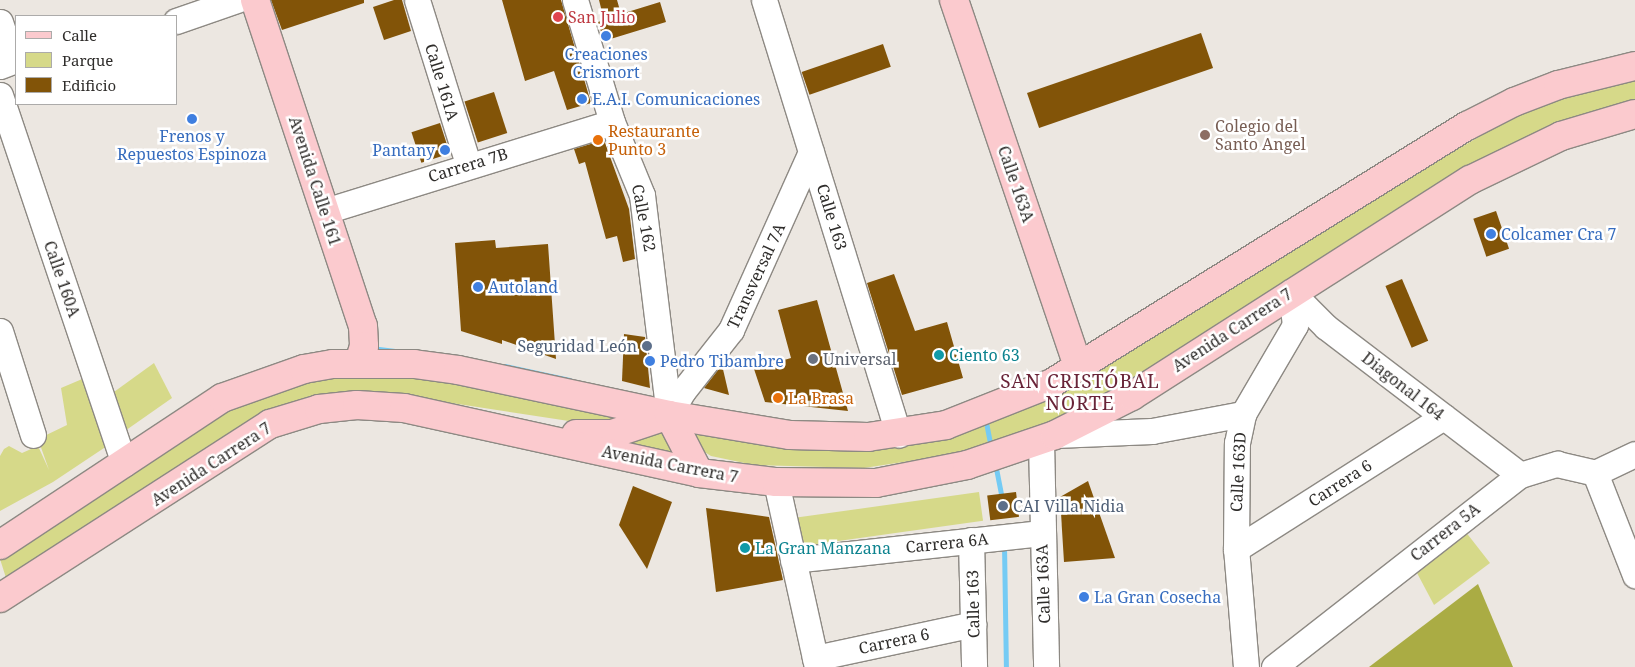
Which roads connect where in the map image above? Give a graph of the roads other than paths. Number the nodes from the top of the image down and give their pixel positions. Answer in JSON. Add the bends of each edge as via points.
{"nodes":[{"id":1,"x":237,"y":0,"type":"edge"},
{"id":2,"x":255,"y":0,"type":"edge"},
{"id":3,"x":417,"y":0,"type":"edge"},
{"id":4,"x":575,"y":0,"type":"edge"},
{"id":5,"x":764,"y":0,"type":"edge"},
{"id":6,"x":954,"y":0,"type":"edge"},
{"id":7,"x":178,"y":20,"type":"edge"},
{"id":8,"x":0,"y":22,"type":"edge"},
{"id":9,"x":0,"y":66,"type":"edge"},
{"id":10,"x":1635,"y":66,"type":"edge"},
{"id":11,"x":2,"y":106,"type":"edge"},
{"id":12,"x":1635,"y":114,"type":"edge"},
{"id":13,"x":612,"y":122,"type":"junction"},
{"id":14,"x":812,"y":152,"type":"junction"},
{"id":15,"x":468,"y":164,"type":"junction"},
{"id":16,"x":325,"y":211,"type":"junction"},
{"id":17,"x":1291,"y":292,"type":"junction"},
{"id":18,"x":0,"y":331,"type":"edge"},
{"id":19,"x":359,"y":362,"type":"junction"},
{"id":20,"x":1078,"y":367,"type":"junction"},
{"id":21,"x":1243,"y":414,"type":"junction"},
{"id":22,"x":669,"y":415,"type":"junction"},
{"id":23,"x":1443,"y":417,"type":"junction"},
{"id":24,"x":521,"y":432,"type":"junction"},
{"id":25,"x":33,"y":435,"type":"dead end"},
{"id":26,"x":899,"y":435,"type":"junction"},
{"id":27,"x":1048,"y":438,"type":"junction"},
{"id":28,"x":1635,"y":454,"type":"edge"},
{"id":29,"x":124,"y":464,"type":"junction"},
{"id":30,"x":699,"y":473,"type":"junction"},
{"id":31,"x":1594,"y":473,"type":"junction"},
{"id":32,"x":1520,"y":475,"type":"junction"},
{"id":33,"x":776,"y":482,"type":"junction"},
{"id":34,"x":1041,"y":533,"type":"junction"},
{"id":35,"x":971,"y":540,"type":"junction"},
{"id":36,"x":0,"y":545,"type":"edge"},
{"id":37,"x":1236,"y":549,"type":"junction"},
{"id":38,"x":793,"y":560,"type":"junction"},
{"id":39,"x":1635,"y":575,"type":"edge"},
{"id":40,"x":0,"y":598,"type":"edge"},
{"id":41,"x":973,"y":624,"type":"junction"},
{"id":42,"x":816,"y":663,"type":"edge"},
{"id":43,"x":974,"y":667,"type":"edge"},
{"id":44,"x":1046,"y":667,"type":"edge"},
{"id":45,"x":1246,"y":667,"type":"edge"},
{"id":46,"x":1274,"y":667,"type":"edge"}],
"edges":[{"from":1,"to":7,"type":"street"},
{"from":2,"to":16,"type":"main road","name":"Avenida Calle 161"},
{"from":3,"to":15,"type":"street","name":"Calle 161A"},
{"from":4,"to":13,"type":"street","name":"Calle 162"},
{"from":5,"to":14,"type":"street","name":"Calle 163"},
{"from":6,"to":20,"type":"main road","name":"Calle 163A"},
{"from":8,"to":9,"type":"street","via":[[13,61]]},
{"from":10,"to":20,"type":"main road","via":[[1558,85],[1514,102],[1467,126]]},
{"from":11,"to":29,"type":"street","name":"Calle 160A"},
{"from":12,"to":17,"type":"main road","name":"Avenida Carrera 7","via":[[1561,136],[1470,180]]},
{"from":13,"to":15,"type":"street","name":"Carrera 7B"},
{"from":13,"to":22,"type":"street","name":"Calle 162","via":[[642,195]]},
{"from":14,"to":22,"type":"street","name":"Transversal 7A","via":[[740,314]]},
{"from":14,"to":26,"type":"street","name":"Calle 163"},
{"from":15,"to":16,"type":"street","name":"Carrera 7B"},
{"from":16,"to":19,"type":"main road","name":"Avenida Calle 161","via":[[363,326],[364,346]]},
{"from":17,"to":21,"type":"street","name":"Calle 163D","via":[[1295,325]]},
{"from":17,"to":23,"type":"street","name":"Diagonal 164","via":[[1326,327]]},
{"from":17,"to":27,"type":"main road","name":"Avenida Carrera 7","via":[[1132,396]]},
{"from":18,"to":25,"type":"street"},
{"from":19,"to":22,"type":"main road","via":[[458,370]]},
{"from":19,"to":29,"type":"main road","via":[[304,369],[222,398]]},
{"from":20,"to":26,"type":"main road","via":[[972,416]]},
{"from":21,"to":27,"type":"street","via":[[1152,431]]},
{"from":21,"to":37,"type":"street","name":"Calle 163D","via":[[1235,474]]},
{"from":22,"to":24,"type":"main road","via":[[612,434]]},
{"from":22,"to":26,"type":"main road","via":[[790,435],[834,438]]},
{"from":22,"to":30,"type":"main road"},
{"from":23,"to":32,"type":"street","name":"Diagonal 164"},
{"from":23,"to":37,"type":"street","name":"Carrera 6"},
{"from":24,"to":30,"type":"main road","name":"Avenida Carrera 7"},
{"from":24,"to":40,"type":"main road","name":"Avenida Carrera 7","via":[[404,408],[358,405],[293,415],[236,444],[178,486]]},
{"from":27,"to":33,"type":"main road","name":"Avenida Carrera 7","via":[[967,465],[896,480]]},
{"from":27,"to":34,"type":"street","name":"Calle 163A"},
{"from":28,"to":31,"type":"street"},
{"from":29,"to":36,"type":"main road"},
{"from":30,"to":33,"type":"main road","name":"Avenida Carrera 7"},
{"from":31,"to":32,"type":"street","name":"Carrera 5A","via":[[1557,464]]},
{"from":31,"to":39,"type":"street"},
{"from":32,"to":46,"type":"street","name":"Carrera 5A"},
{"from":33,"to":38,"type":"street"},
{"from":34,"to":35,"type":"street","name":"Carrera 6A"},
{"from":34,"to":44,"type":"street","name":"Calle 163A"},
{"from":35,"to":38,"type":"street","name":"Carrera 6A"},
{"from":35,"to":41,"type":"street","name":"Calle 163"},
{"from":37,"to":45,"type":"street","name":"Calle 163D"},
{"from":38,"to":42,"type":"street"},
{"from":41,"to":42,"type":"street","name":"Carrera 6"},
{"from":41,"to":43,"type":"street","name":"Calle 163"}]}
